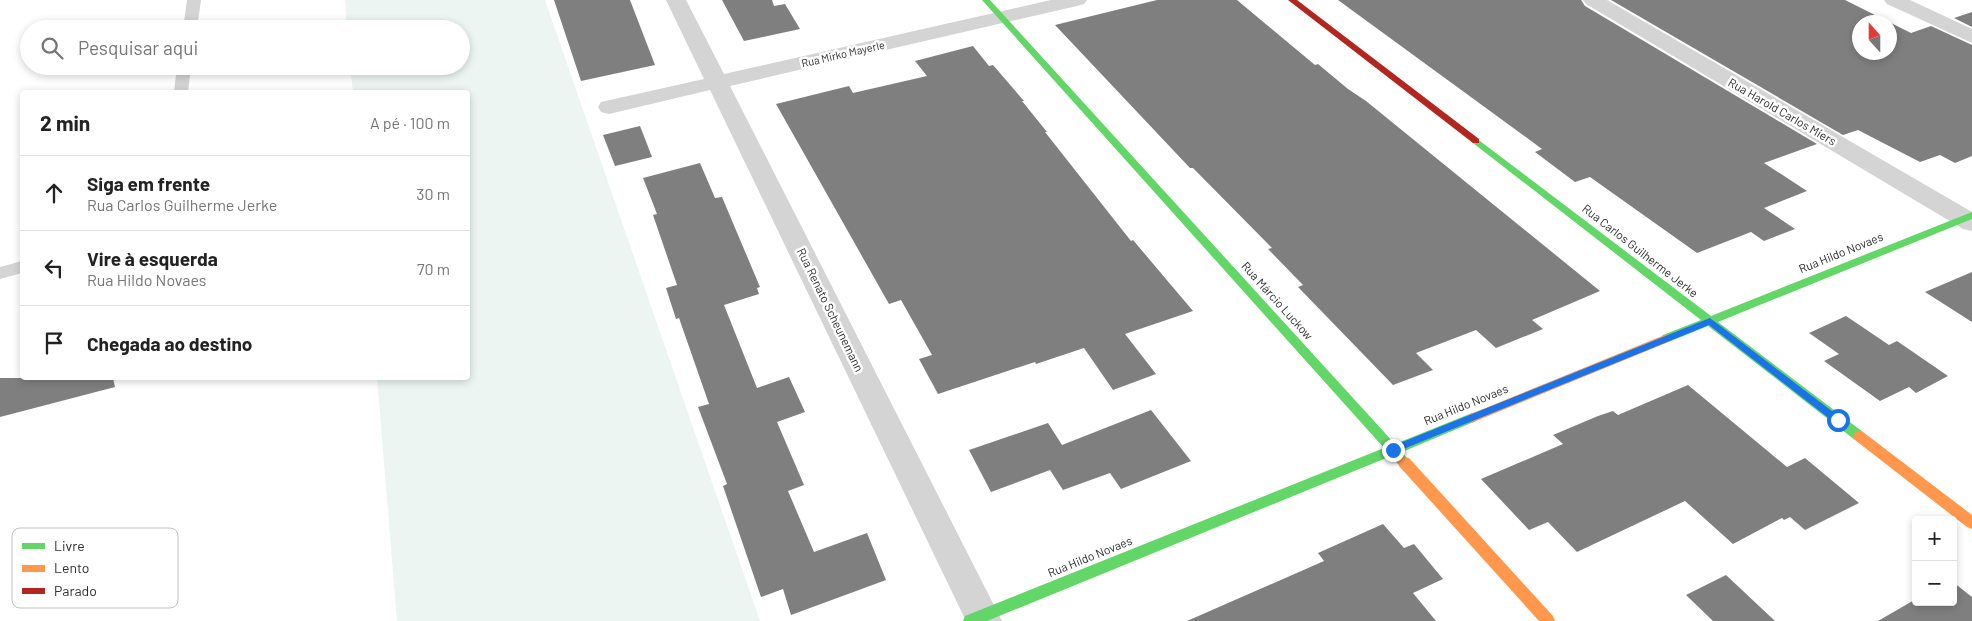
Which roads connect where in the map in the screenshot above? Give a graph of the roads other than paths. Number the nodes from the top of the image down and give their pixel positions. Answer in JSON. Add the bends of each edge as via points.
{"nodes":[{"id":1,"x":194,"y":0,"type":"edge"},
{"id":2,"x":676,"y":0,"type":"edge"},
{"id":3,"x":986,"y":0,"type":"edge"},
{"id":4,"x":1077,"y":0,"type":"edge"},
{"id":5,"x":1292,"y":0,"type":"edge"},
{"id":6,"x":1593,"y":0,"type":"edge"},
{"id":7,"x":1894,"y":0,"type":"edge"},
{"id":8,"x":1002,"y":17,"type":"junction"},
{"id":9,"x":191,"y":20,"type":"edge"},
{"id":10,"x":1972,"y":37,"type":"edge"},
{"id":11,"x":183,"y":75,"type":"edge"},
{"id":12,"x":717,"y":83,"type":"junction"},
{"id":13,"x":181,"y":90,"type":"edge"},
{"id":14,"x":609,"y":107,"type":"dead end"},
{"id":15,"x":1969,"y":219,"type":"edge"},
{"id":16,"x":20,"y":267,"type":"edge"},
{"id":17,"x":0,"y":272,"type":"edge"},
{"id":18,"x":1710,"y":321,"type":"junction"},
{"id":19,"x":1393,"y":450,"type":"junction"},
{"id":20,"x":1972,"y":523,"type":"edge"},
{"id":21,"x":979,"y":619,"type":"edge"},
{"id":22,"x":1548,"y":621,"type":"edge"}],
"edges":[{"from":1,"to":9,"type":"lane"},
{"from":2,"to":12,"type":"street","name":"Rua Renato Scheunemann"},
{"from":3,"to":8,"type":"street","name":"Rua Márcio Luckow"},
{"from":4,"to":8,"type":"street","name":"Rua Mirko Mayerle"},
{"from":5,"to":18,"type":"street","name":"Rua Carlos Guilherme Jerke"},
{"from":6,"to":15,"type":"street","name":"Rua Harold Carlos Miers"},
{"from":7,"to":10,"type":"street"},
{"from":8,"to":12,"type":"street","name":"Rua Mirko Mayerle"},
{"from":8,"to":19,"type":"street","name":"Rua Márcio Luckow"},
{"from":11,"to":13,"type":"lane"},
{"from":12,"to":14,"type":"street","name":"Rua Mirko Mayerle"},
{"from":12,"to":21,"type":"street","name":"Rua Renato Scheunemann"},
{"from":15,"to":18,"type":"street","name":"Rua Hildo Novaes"},
{"from":16,"to":17,"type":"lane"},
{"from":18,"to":19,"type":"street","name":"Rua Hildo Novaes"},
{"from":18,"to":20,"type":"street","name":"Rua Carlos Guilherme Jerke"},
{"from":19,"to":21,"type":"street","name":"Rua Hildo Novaes"},
{"from":19,"to":22,"type":"street","name":"Rua Márcio Luckow"}]}
